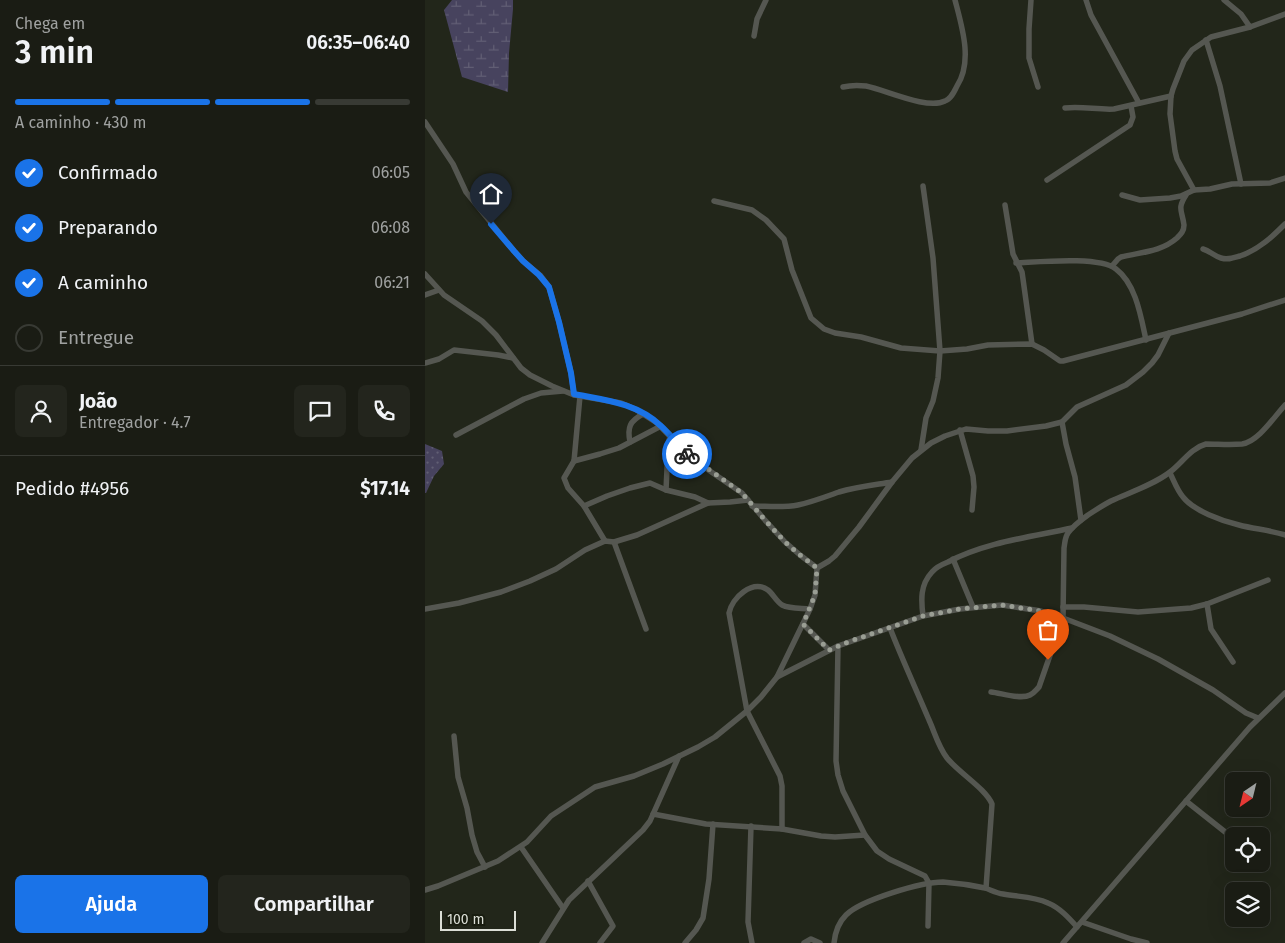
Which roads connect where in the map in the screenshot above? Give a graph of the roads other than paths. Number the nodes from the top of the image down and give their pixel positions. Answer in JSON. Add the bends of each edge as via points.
{"nodes":[{"id":1,"x":766,"y":0,"type":"edge"},
{"id":2,"x":955,"y":0,"type":"edge"},
{"id":3,"x":1031,"y":0,"type":"edge"},
{"id":4,"x":1086,"y":0,"type":"edge"},
{"id":5,"x":1224,"y":0,"type":"edge"},
{"id":6,"x":1285,"y":14,"type":"edge"},
{"id":7,"x":1250,"y":27,"type":"junction"},
{"id":8,"x":754,"y":36,"type":"dead end"},
{"id":9,"x":1206,"y":40,"type":"junction"},
{"id":10,"x":843,"y":86,"type":"dead end"},
{"id":11,"x":1038,"y":87,"type":"dead end"},
{"id":12,"x":1171,"y":96,"type":"junction"},
{"id":13,"x":1139,"y":103,"type":"junction"},
{"id":14,"x":1131,"y":106,"type":"junction"},
{"id":15,"x":1065,"y":108,"type":"dead end"},
{"id":16,"x":425,"y":122,"type":"edge"},
{"id":17,"x":1285,"y":178,"type":"edge"},
{"id":18,"x":1047,"y":180,"type":"dead end"},
{"id":19,"x":1241,"y":184,"type":"junction"},
{"id":20,"x":923,"y":186,"type":"dead end"},
{"id":21,"x":1194,"y":190,"type":"junction"},
{"id":22,"x":1187,"y":193,"type":"junction"},
{"id":23,"x":1122,"y":194,"type":"dead end"},
{"id":24,"x":714,"y":201,"type":"dead end"},
{"id":25,"x":1005,"y":205,"type":"dead end"},
{"id":26,"x":1285,"y":224,"type":"edge"},
{"id":27,"x":1203,"y":249,"type":"dead end"},
{"id":28,"x":1016,"y":263,"type":"junction"},
{"id":29,"x":1112,"y":266,"type":"junction"},
{"id":30,"x":425,"y":274,"type":"edge"},
{"id":31,"x":436,"y":291,"type":"junction"},
{"id":32,"x":425,"y":294,"type":"edge"},
{"id":33,"x":1285,"y":300,"type":"edge"},
{"id":34,"x":1169,"y":333,"type":"junction"},
{"id":35,"x":1146,"y":340,"type":"junction"},
{"id":36,"x":1032,"y":344,"type":"junction"},
{"id":37,"x":940,"y":351,"type":"junction"},
{"id":38,"x":513,"y":358,"type":"junction"},
{"id":39,"x":425,"y":363,"type":"edge"},
{"id":40,"x":565,"y":391,"type":"junction"},
{"id":41,"x":577,"y":395,"type":"junction"},
{"id":42,"x":1285,"y":405,"type":"edge"},
{"id":43,"x":643,"y":414,"type":"junction"},
{"id":44,"x":1062,"y":422,"type":"junction"},
{"id":45,"x":661,"y":426,"type":"junction"},
{"id":46,"x":961,"y":430,"type":"junction"},
{"id":47,"x":670,"y":435,"type":"junction"},
{"id":48,"x":456,"y":436,"type":"dead end"},
{"id":49,"x":630,"y":442,"type":"junction"},
{"id":50,"x":921,"y":450,"type":"junction"},
{"id":51,"x":574,"y":461,"type":"junction"},
{"id":52,"x":1170,"y":473,"type":"junction"},
{"id":53,"x":892,"y":482,"type":"junction"},
{"id":54,"x":666,"y":490,"type":"junction"},
{"id":55,"x":748,"y":500,"type":"junction"},
{"id":56,"x":708,"y":503,"type":"junction"},
{"id":57,"x":584,"y":506,"type":"junction"},
{"id":58,"x":752,"y":506,"type":"junction"},
{"id":59,"x":972,"y":510,"type":"dead end"},
{"id":60,"x":1081,"y":520,"type":"junction"},
{"id":61,"x":1072,"y":528,"type":"junction"},
{"id":62,"x":1285,"y":535,"type":"edge"},
{"id":63,"x":605,"y":541,"type":"junction"},
{"id":64,"x":614,"y":542,"type":"junction"},
{"id":65,"x":953,"y":559,"type":"junction"},
{"id":66,"x":817,"y":568,"type":"junction"},
{"id":67,"x":1268,"y":580,"type":"dead end"},
{"id":68,"x":1207,"y":604,"type":"junction"},
{"id":69,"x":973,"y":607,"type":"junction"},
{"id":70,"x":1063,"y":607,"type":"junction"},
{"id":71,"x":425,"y":609,"type":"edge"},
{"id":72,"x":810,"y":609,"type":"junction"},
{"id":73,"x":923,"y":616,"type":"junction"},
{"id":74,"x":1063,"y":618,"type":"junction"},
{"id":75,"x":803,"y":624,"type":"junction"},
{"id":76,"x":890,"y":628,"type":"junction"},
{"id":77,"x":647,"y":629,"type":"dead end"},
{"id":78,"x":838,"y":646,"type":"junction"},
{"id":79,"x":829,"y":650,"type":"junction"},
{"id":80,"x":1233,"y":662,"type":"dead end"},
{"id":81,"x":777,"y":676,"type":"junction"},
{"id":82,"x":991,"y":692,"type":"dead end"},
{"id":83,"x":1285,"y":693,"type":"edge"},
{"id":84,"x":747,"y":711,"type":"junction"},
{"id":85,"x":1257,"y":718,"type":"junction"},
{"id":86,"x":454,"y":736,"type":"dead end"},
{"id":87,"x":679,"y":756,"type":"junction"},
{"id":88,"x":1186,"y":801,"type":"junction"},
{"id":89,"x":653,"y":814,"type":"junction"},
{"id":90,"x":713,"y":824,"type":"junction"},
{"id":91,"x":751,"y":826,"type":"junction"},
{"id":92,"x":782,"y":829,"type":"junction"},
{"id":93,"x":1225,"y":832,"type":"edge"},
{"id":94,"x":865,"y":835,"type":"junction"},
{"id":95,"x":521,"y":847,"type":"junction"},
{"id":96,"x":485,"y":868,"type":"junction"},
{"id":97,"x":588,"y":882,"type":"junction"},
{"id":98,"x":929,"y":883,"type":"junction"},
{"id":99,"x":986,"y":888,"type":"junction"},
{"id":100,"x":425,"y":890,"type":"edge"},
{"id":101,"x":563,"y":908,"type":"junction"},
{"id":102,"x":1082,"y":922,"type":"junction"},
{"id":103,"x":928,"y":926,"type":"dead end"},
{"id":104,"x":1077,"y":927,"type":"junction"},
{"id":105,"x":542,"y":943,"type":"edge"},
{"id":106,"x":600,"y":943,"type":"edge"},
{"id":107,"x":685,"y":943,"type":"edge"},
{"id":108,"x":752,"y":943,"type":"edge"},
{"id":109,"x":804,"y":943,"type":"edge"},
{"id":110,"x":821,"y":943,"type":"edge"},
{"id":111,"x":834,"y":943,"type":"edge"},
{"id":112,"x":1063,"y":943,"type":"edge"},
{"id":113,"x":1147,"y":943,"type":"edge"}],
"edges":[{"from":1,"to":8,"type":"street","via":[[757,18]]},
{"from":2,"to":10,"type":"street","via":[[965,62],[962,78],[946,101],[916,101],[867,86]]},
{"from":3,"to":11,"type":"street","via":[[1029,58]]},
{"from":4,"to":13,"type":"street"},
{"from":5,"to":7,"type":"street","via":[[1241,14]]},
{"from":6,"to":7,"type":"street"},
{"from":7,"to":9,"type":"street"},
{"from":9,"to":12,"type":"street","via":[[1188,55]]},
{"from":9,"to":19,"type":"street","via":[[1220,86]]},
{"from":12,"to":13,"type":"street"},
{"from":12,"to":21,"type":"street","via":[[1175,151]]},
{"from":13,"to":14,"type":"street"},
{"from":14,"to":15,"type":"street","via":[[1106,110]]},
{"from":14,"to":18,"type":"street","via":[[1133,117],[1130,124]]},
{"from":16,"to":41,"type":"street","via":[[453,164],[466,192],[514,251],[549,287]]},
{"from":17,"to":19,"type":"street","via":[[1270,183]]},
{"from":19,"to":21,"type":"street"},
{"from":20,"to":37,"type":"street","via":[[933,258]]},
{"from":21,"to":22,"type":"street"},
{"from":22,"to":23,"type":"street","via":[[1146,200]]},
{"from":22,"to":29,"type":"street","via":[[1180,206],[1184,228],[1181,235],[1164,247],[1121,257]]},
{"from":24,"to":37,"type":"street","via":[[752,210],[784,239],[811,318],[819,325],[835,333],[901,348]]},
{"from":25,"to":28,"type":"street"},
{"from":26,"to":27,"type":"street","via":[[1260,246],[1230,259],[1220,258]]},
{"from":28,"to":29,"type":"street","via":[[1078,260]]},
{"from":28,"to":36,"type":"street","via":[[1022,272]]},
{"from":29,"to":35,"type":"street","via":[[1125,278],[1133,294]]},
{"from":30,"to":31,"type":"street"},
{"from":31,"to":32,"type":"street"},
{"from":31,"to":38,"type":"street","via":[[482,322]]},
{"from":33,"to":34,"type":"street"},
{"from":34,"to":35,"type":"street"},
{"from":34,"to":44,"type":"street","via":[[1143,372],[1120,388],[1077,407]]},
{"from":35,"to":36,"type":"street","via":[[1063,361]]},
{"from":36,"to":37,"type":"street"},
{"from":37,"to":50,"type":"street","via":[[938,378]]},
{"from":38,"to":39,"type":"street","via":[[459,350]]},
{"from":38,"to":40,"type":"street","via":[[530,375]]},
{"from":40,"to":41,"type":"street"},
{"from":40,"to":48,"type":"street","via":[[541,393],[525,399]]},
{"from":41,"to":43,"type":"street","via":[[621,403]]},
{"from":41,"to":51,"type":"street"},
{"from":42,"to":52,"type":"street","via":[[1255,438],[1243,444],[1201,446]]},
{"from":43,"to":45,"type":"street"},
{"from":43,"to":49,"type":"street","via":[[629,427]]},
{"from":44,"to":46,"type":"street","via":[[1007,430]]},
{"from":44,"to":60,"type":"street"},
{"from":45,"to":47,"type":"street"},
{"from":45,"to":49,"type":"street"},
{"from":46,"to":50,"type":"street"},
{"from":46,"to":59,"type":"street","via":[[973,476]]},
{"from":47,"to":54,"type":"street"},
{"from":47,"to":55,"type":"street","via":[[691,458]]},
{"from":49,"to":51,"type":"street"},
{"from":50,"to":53,"type":"street"},
{"from":51,"to":57,"type":"street","via":[[564,478],[568,488]]},
{"from":52,"to":60,"type":"street"},
{"from":52,"to":62,"type":"street","via":[[1179,492],[1192,506],[1239,525]]},
{"from":53,"to":58,"type":"street","via":[[855,488],[796,505]]},
{"from":53,"to":66,"type":"street","via":[[852,537],[829,561]]},
{"from":54,"to":56,"type":"street"},
{"from":54,"to":57,"type":"street","via":[[650,483],[644,484]]},
{"from":55,"to":56,"type":"street"},
{"from":55,"to":58,"type":"street"},
{"from":56,"to":64,"type":"street"},
{"from":57,"to":63,"type":"street"},
{"from":58,"to":66,"type":"street","via":[[785,542]]},
{"from":60,"to":61,"type":"street"},
{"from":61,"to":65,"type":"street","via":[[981,548]]},
{"from":61,"to":70,"type":"street","via":[[1064,548]]},
{"from":63,"to":64,"type":"street"},
{"from":63,"to":71,"type":"street","via":[[556,569],[501,592]]},
{"from":64,"to":77,"type":"street"},
{"from":65,"to":69,"type":"street"},
{"from":65,"to":73,"type":"street","via":[[935,570],[925,583],[921,594]]},
{"from":66,"to":72,"type":"street","via":[[815,595]]},
{"from":67,"to":68,"type":"street"},
{"from":68,"to":70,"type":"street","via":[[1138,612]]},
{"from":68,"to":80,"type":"street","via":[[1211,629]]},
{"from":69,"to":73,"type":"street"},
{"from":69,"to":74,"type":"street","via":[[1002,605]]},
{"from":70,"to":74,"type":"street"},
{"from":72,"to":75,"type":"street"},
{"from":72,"to":84,"type":"street","via":[[783,605],[768,590],[757,586],[740,595],[731,606],[729,613]]},
{"from":73,"to":76,"type":"street"},
{"from":74,"to":82,"type":"street","via":[[1035,692],[1023,697]]},
{"from":74,"to":85,"type":"street","via":[[1157,659]]},
{"from":75,"to":79,"type":"street"},
{"from":75,"to":81,"type":"street"},
{"from":76,"to":78,"type":"street"},
{"from":76,"to":99,"type":"street","via":[[947,759],[992,804]]},
{"from":78,"to":79,"type":"street"},
{"from":78,"to":94,"type":"street","via":[[838,776]]},
{"from":79,"to":81,"type":"street"},
{"from":81,"to":84,"type":"street"},
{"from":83,"to":85,"type":"street"},
{"from":84,"to":87,"type":"street","via":[[715,737]]},
{"from":84,"to":92,"type":"street","via":[[780,776]]},
{"from":85,"to":88,"type":"street"},
{"from":86,"to":96,"type":"street","via":[[458,777],[472,835]]},
{"from":87,"to":89,"type":"street"},
{"from":87,"to":95,"type":"street","via":[[634,776],[595,787],[551,816]]},
{"from":88,"to":93,"type":"street"},
{"from":88,"to":102,"type":"street"},
{"from":89,"to":90,"type":"street"},
{"from":89,"to":97,"type":"street","via":[[643,830]]},
{"from":90,"to":91,"type":"street"},
{"from":90,"to":107,"type":"street","via":[[705,912],[701,923]]},
{"from":91,"to":92,"type":"street"},
{"from":91,"to":108,"type":"street","via":[[748,922]]},
{"from":92,"to":94,"type":"street","via":[[821,836]]},
{"from":94,"to":98,"type":"street","via":[[883,856],[921,874]]},
{"from":95,"to":96,"type":"street"},
{"from":95,"to":101,"type":"street"},
{"from":96,"to":100,"type":"street"},
{"from":97,"to":101,"type":"street"},
{"from":97,"to":106,"type":"street","via":[[613,926]]},
{"from":98,"to":99,"type":"street"},
{"from":98,"to":103,"type":"street"},
{"from":98,"to":111,"type":"street","via":[[855,908],[839,924]]},
{"from":99,"to":104,"type":"street","via":[[1048,903]]},
{"from":101,"to":105,"type":"street"},
{"from":102,"to":104,"type":"street"},
{"from":102,"to":113,"type":"street"},
{"from":104,"to":112,"type":"street"},
{"from":109,"to":110,"type":"street","via":[[811,939]]}]}
